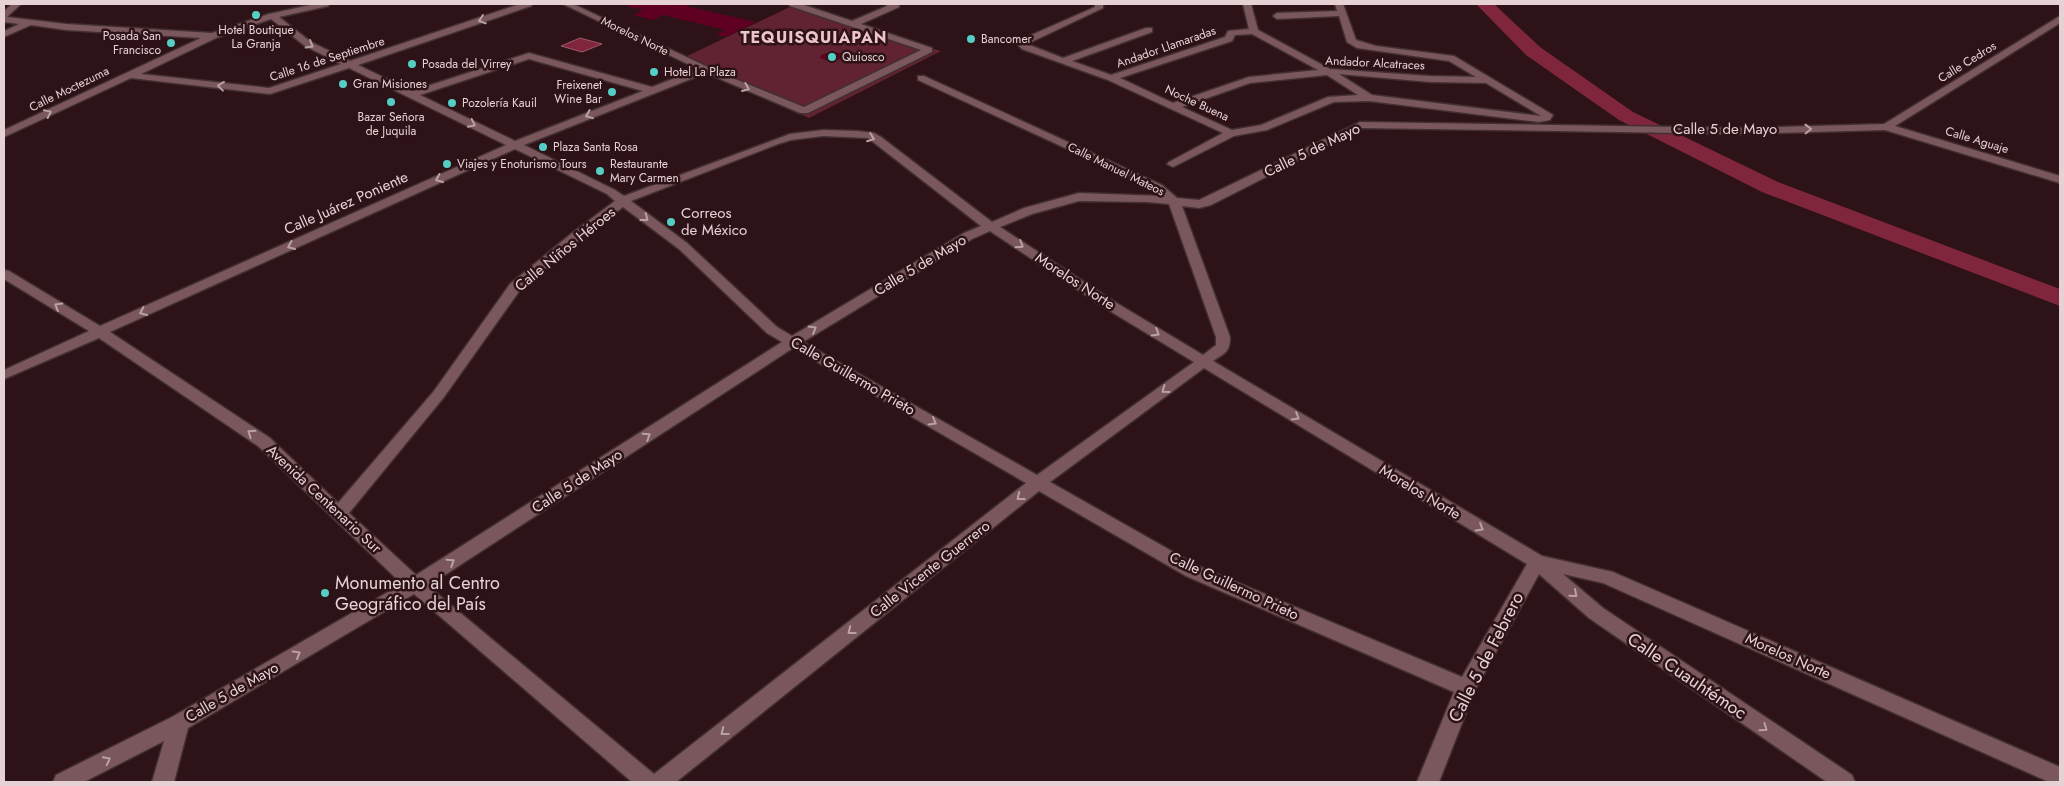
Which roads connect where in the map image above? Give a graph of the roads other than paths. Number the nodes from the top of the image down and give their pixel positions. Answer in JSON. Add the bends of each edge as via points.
{"nodes":[{"id":1,"x":17,"y":4,"type":"edge"},
{"id":2,"x":325,"y":4,"type":"edge"},
{"id":3,"x":528,"y":4,"type":"edge"},
{"id":4,"x":587,"y":4,"type":"edge"},
{"id":5,"x":794,"y":4,"type":"edge"},
{"id":6,"x":890,"y":4,"type":"edge"},
{"id":7,"x":1099,"y":4,"type":"edge"},
{"id":8,"x":1247,"y":4,"type":"edge"},
{"id":9,"x":1338,"y":4,"type":"edge"},
{"id":10,"x":571,"y":6,"type":"edge"},
{"id":11,"x":279,"y":10,"type":"edge"},
{"id":12,"x":1342,"y":14,"type":"junction"},
{"id":13,"x":4,"y":15,"type":"edge"},
{"id":14,"x":1277,"y":16,"type":"dead end"},
{"id":15,"x":4,"y":19,"type":"edge"},
{"id":16,"x":2060,"y":19,"type":"edge"},
{"id":17,"x":28,"y":23,"type":"junction"},
{"id":18,"x":853,"y":24,"type":"junction"},
{"id":19,"x":1149,"y":30,"type":"dead end"},
{"id":20,"x":1253,"y":31,"type":"junction"},
{"id":21,"x":4,"y":34,"type":"edge"},
{"id":22,"x":213,"y":36,"type":"junction"},
{"id":23,"x":1063,"y":61,"type":"junction"},
{"id":24,"x":351,"y":65,"type":"junction"},
{"id":25,"x":705,"y":70,"type":"junction"},
{"id":26,"x":1329,"y":72,"type":"junction"},
{"id":27,"x":127,"y":75,"type":"junction"},
{"id":28,"x":921,"y":78,"type":"dead end"},
{"id":29,"x":1111,"y":78,"type":"junction"},
{"id":30,"x":1490,"y":80,"type":"junction"},
{"id":31,"x":650,"y":90,"type":"junction"},
{"id":32,"x":412,"y":94,"type":"junction"},
{"id":33,"x":1369,"y":98,"type":"junction"},
{"id":34,"x":1174,"y":106,"type":"junction"},
{"id":35,"x":1886,"y":126,"type":"junction"},
{"id":36,"x":824,"y":133,"type":"joint"},
{"id":37,"x":1231,"y":133,"type":"junction"},
{"id":38,"x":4,"y":134,"type":"edge"},
{"id":39,"x":515,"y":145,"type":"junction"},
{"id":40,"x":1173,"y":164,"type":"dead end"},
{"id":41,"x":2060,"y":180,"type":"edge"},
{"id":42,"x":624,"y":200,"type":"junction"},
{"id":43,"x":1174,"y":202,"type":"junction"},
{"id":44,"x":991,"y":226,"type":"junction"},
{"id":45,"x":4,"y":274,"type":"edge"},
{"id":46,"x":100,"y":332,"type":"junction"},
{"id":47,"x":792,"y":342,"type":"junction"},
{"id":48,"x":1204,"y":361,"type":"junction"},
{"id":49,"x":4,"y":375,"type":"edge"},
{"id":50,"x":1040,"y":482,"type":"junction"},
{"id":51,"x":340,"y":512,"type":"junction"},
{"id":52,"x":1537,"y":562,"type":"junction"},
{"id":53,"x":415,"y":585,"type":"junction"},
{"id":54,"x":1466,"y":688,"type":"junction"},
{"id":55,"x":179,"y":723,"type":"junction"},
{"id":56,"x":2060,"y":777,"type":"edge"},
{"id":57,"x":64,"y":782,"type":"edge"},
{"id":58,"x":164,"y":782,"type":"edge"},
{"id":59,"x":648,"y":782,"type":"edge"},
{"id":60,"x":660,"y":782,"type":"edge"},
{"id":61,"x":1428,"y":782,"type":"edge"},
{"id":62,"x":1844,"y":782,"type":"edge"}],
"edges":[{"from":1,"to":13,"type":"street"},
{"from":2,"to":11,"type":"street","name":"Calle Moctezuma"},
{"from":3,"to":24,"type":"street","name":"Calle 16 de Septiembre","one_way":true},
{"from":4,"to":10,"type":"street"},
{"from":5,"to":18,"type":"street"},
{"from":6,"to":18,"type":"street","via":[[896,6]]},
{"from":7,"to":23,"type":"street","name":"Noche Buena","via":[[1099,8],[1022,44],[1025,48]]},
{"from":8,"to":20,"type":"street"},
{"from":9,"to":12,"type":"street"},
{"from":10,"to":25,"type":"street","name":"Morelos Norte"},
{"from":11,"to":22,"type":"street","name":"Calle Moctezuma"},
{"from":11,"to":24,"type":"street","name":"Calle Guillermo Prieto","one_way":true,"via":[[308,44]]},
{"from":12,"to":14,"type":"street"},
{"from":12,"to":30,"type":"street","via":[[1352,42],[1360,46],[1451,58]]},
{"from":15,"to":17,"type":"street"},
{"from":16,"to":35,"type":"street","name":"Calle Cedros"},
{"from":17,"to":21,"type":"street"},
{"from":17,"to":22,"type":"street"},
{"from":25,"to":18,"type":"street","name":"Morelos Norte","one_way":true,"via":[[804,111],[929,50]]},
{"from":19,"to":23,"type":"street"},
{"from":20,"to":26,"type":"street"},
{"from":20,"to":29,"type":"street","name":"Andador Llamaradas","via":[[1231,33],[1229,39]]},
{"from":22,"to":27,"type":"street","name":"Calle Moctezuma"},
{"from":23,"to":29,"type":"street","name":"Noche Buena"},
{"from":24,"to":27,"type":"street","name":"Calle 16 de Septiembre","one_way":true,"via":[[270,91]]},
{"from":24,"to":32,"type":"street","name":"Calle Guillermo Prieto"},
{"from":25,"to":31,"type":"street","name":"Calle Juárez Poniente"},
{"from":26,"to":30,"type":"street","name":"Andador Alcatraces"},
{"from":26,"to":33,"type":"street"},
{"from":26,"to":34,"type":"street","name":"Andador Alcatraces","via":[[1249,80]]},
{"from":38,"to":27,"type":"street","name":"Calle Moctezuma","one_way":true},
{"from":28,"to":43,"type":"street","name":"Calle Manuel Mateos","via":[[1158,187]]},
{"from":29,"to":34,"type":"street","name":"Noche Buena"},
{"from":30,"to":33,"type":"street","name":"Noche Buena","via":[[1548,115],[1546,118]]},
{"from":31,"to":32,"type":"street","via":[[529,56]]},
{"from":31,"to":39,"type":"street","name":"Calle Juárez Poniente","one_way":true},
{"from":32,"to":39,"type":"street","name":"Calle Guillermo Prieto","one_way":true},
{"from":33,"to":37,"type":"street","name":"Noche Buena","via":[[1332,99],[1263,128]]},
{"from":34,"to":37,"type":"street","name":"Noche Buena"},
{"from":35,"to":41,"type":"street","name":"Calle Aguaje"},
{"from":43,"to":35,"type":"street","name":"Calle 5 de Mayo","one_way":true,"via":[[1207,202],[1360,125],[1742,130]]},
{"from":36,"to":42,"type":"street","name":"Calle Niños Héroes","via":[[774,142]]},
{"from":36,"to":44,"type":"street","name":"Morelos Norte","one_way":true,"via":[[857,134],[877,139]]},
{"from":37,"to":40,"type":"street"},
{"from":39,"to":42,"type":"street","name":"Calle Guillermo Prieto"},
{"from":39,"to":46,"type":"street","name":"Calle Juárez Poniente","one_way":true},
{"from":42,"to":47,"type":"street","name":"Calle Guillermo Prieto","one_way":true,"via":[[683,246],[772,330]]},
{"from":42,"to":51,"type":"street","name":"Calle Niños Héroes","via":[[515,287],[439,394]]},
{"from":43,"to":44,"type":"street","name":"Calle 5 de Mayo","via":[[1147,198],[1079,197],[1028,211]]},
{"from":43,"to":48,"type":"street","name":"Calle Manuel Mateos","via":[[1222,337],[1222,348]]},
{"from":47,"to":44,"type":"street","name":"Calle 5 de Mayo","one_way":true,"via":[[968,236]]},
{"from":44,"to":48,"type":"street","name":"Morelos Norte","one_way":true,"via":[[1110,305]]},
{"from":46,"to":45,"type":"street","name":"Avenida Centenario Sur","one_way":true},
{"from":46,"to":49,"type":"street","name":"Calle Juárez Poniente"},
{"from":51,"to":46,"type":"street","name":"Avenida Centenario Sur","one_way":true,"via":[[264,442]]},
{"from":47,"to":50,"type":"street","name":"Calle Guillermo Prieto","one_way":true},
{"from":53,"to":47,"type":"street","name":"Calle 5 de Mayo","one_way":true},
{"from":48,"to":50,"type":"street","name":"Calle Vicente Guerrero","one_way":true},
{"from":48,"to":52,"type":"street","name":"Morelos Norte","one_way":true},
{"from":50,"to":54,"type":"street","name":"Calle Guillermo Prieto","via":[[1192,571]]},
{"from":50,"to":60,"type":"street","name":"Calle Vicente Guerrero","one_way":true},
{"from":51,"to":53,"type":"street","name":"Avenida Centenario Sur"},
{"from":52,"to":54,"type":"street","name":"Calle 5 de Febrero"},
{"from":52,"to":56,"type":"street","name":"Morelos Norte","via":[[1607,577]]},
{"from":52,"to":62,"type":"street","name":"Calle Cuauhtémoc","one_way":true,"via":[[1596,613]]},
{"from":55,"to":53,"type":"street","name":"Calle 5 de Mayo","one_way":true},
{"from":53,"to":59,"type":"street","name":"Avenida Centenario Sur"},
{"from":54,"to":61,"type":"street","name":"Calle 5 de Febrero"},
{"from":57,"to":55,"type":"street","name":"Calle 5 de Mayo","one_way":true},
{"from":55,"to":58,"type":"street"}]}
